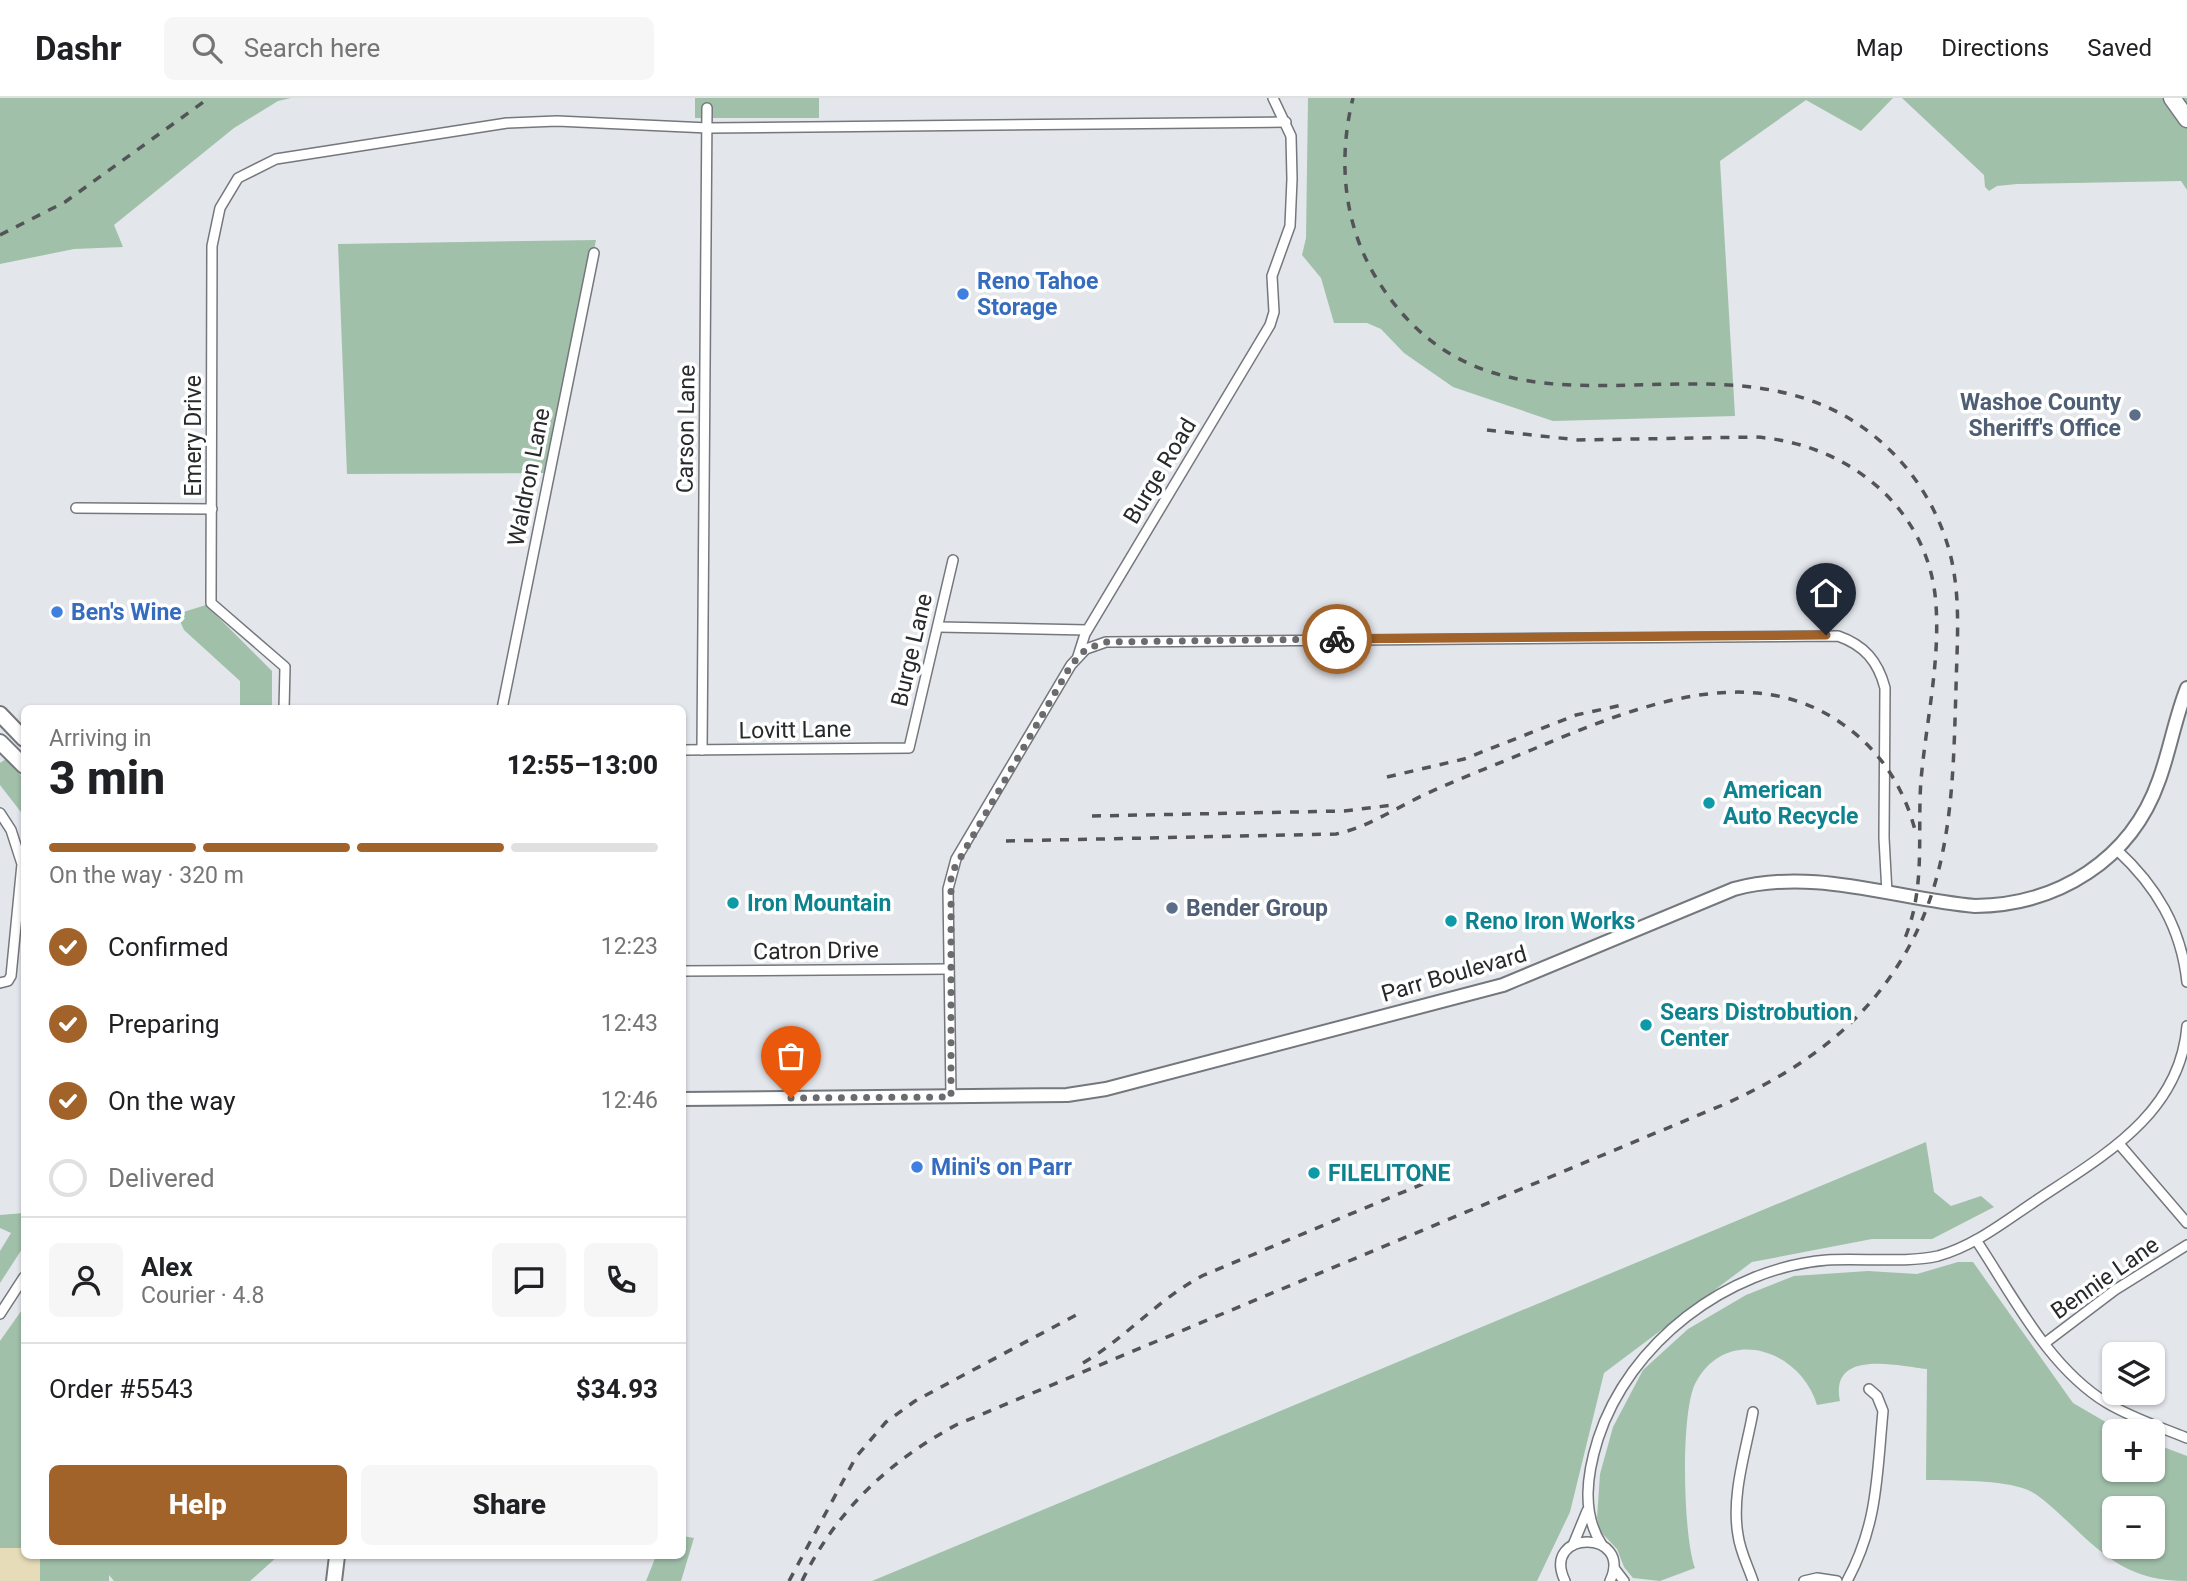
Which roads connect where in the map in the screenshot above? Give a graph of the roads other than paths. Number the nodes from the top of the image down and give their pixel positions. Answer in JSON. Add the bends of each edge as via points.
{"nodes":[{"id":1,"x":1273,"y":98,"type":"edge"},
{"id":2,"x":2172,"y":98,"type":"edge"},
{"id":3,"x":707,"y":108,"type":"dead end"},
{"id":4,"x":2187,"y":119,"type":"edge"},
{"id":5,"x":1286,"y":122,"type":"junction"},
{"id":6,"x":708,"y":128,"type":"junction"},
{"id":7,"x":594,"y":253,"type":"dead end"},
{"id":8,"x":76,"y":508,"type":"dead end"},
{"id":9,"x":212,"y":509,"type":"junction"},
{"id":10,"x":953,"y":561,"type":"dead end"},
{"id":11,"x":938,"y":627,"type":"junction"},
{"id":12,"x":1087,"y":630,"type":"junction"},
{"id":13,"x":1077,"y":657,"type":"junction"},
{"id":14,"x":2187,"y":688,"type":"edge"},
{"id":15,"x":284,"y":705,"type":"edge"},
{"id":16,"x":503,"y":705,"type":"edge"},
{"id":17,"x":0,"y":714,"type":"edge"},
{"id":18,"x":6,"y":729,"type":"edge"},
{"id":19,"x":0,"y":742,"type":"edge"},
{"id":20,"x":909,"y":748,"type":"joint"},
{"id":21,"x":686,"y":750,"type":"edge"},
{"id":22,"x":702,"y":750,"type":"junction"},
{"id":23,"x":21,"y":763,"type":"edge"},
{"id":24,"x":0,"y":813,"type":"edge"},
{"id":25,"x":2117,"y":850,"type":"junction"},
{"id":26,"x":21,"y":861,"type":"edge"},
{"id":27,"x":21,"y":873,"type":"edge"},
{"id":28,"x":1887,"y":893,"type":"junction"},
{"id":29,"x":949,"y":969,"type":"junction"},
{"id":30,"x":686,"y":971,"type":"edge"},
{"id":31,"x":2187,"y":982,"type":"edge"},
{"id":32,"x":0,"y":983,"type":"edge"},
{"id":33,"x":2187,"y":1026,"type":"edge"},
{"id":34,"x":951,"y":1097,"type":"junction"},
{"id":35,"x":686,"y":1099,"type":"edge"},
{"id":36,"x":2120,"y":1145,"type":"junction"},
{"id":37,"x":2187,"y":1223,"type":"edge"},
{"id":38,"x":1976,"y":1240,"type":"junction"},
{"id":39,"x":2187,"y":1245,"type":"edge"},
{"id":40,"x":21,"y":1282,"type":"edge"},
{"id":41,"x":0,"y":1314,"type":"edge"},
{"id":42,"x":2045,"y":1343,"type":"junction"},
{"id":43,"x":1869,"y":1389,"type":"dead end"},
{"id":44,"x":1753,"y":1412,"type":"dead end"},
{"id":45,"x":2187,"y":1438,"type":"edge"},
{"id":46,"x":1588,"y":1509,"type":"junction"},
{"id":47,"x":1573,"y":1545,"type":"junction"},
{"id":48,"x":1602,"y":1545,"type":"junction"},
{"id":49,"x":337,"y":1559,"type":"edge"},
{"id":50,"x":1614,"y":1568,"type":"junction"},
{"id":51,"x":1560,"y":1570,"type":"junction"},
{"id":52,"x":334,"y":1581,"type":"edge"},
{"id":53,"x":1557,"y":1581,"type":"edge"},
{"id":54,"x":1565,"y":1581,"type":"edge"},
{"id":55,"x":1610,"y":1581,"type":"edge"},
{"id":56,"x":1624,"y":1581,"type":"edge"},
{"id":57,"x":1753,"y":1581,"type":"edge"},
{"id":58,"x":1804,"y":1581,"type":"edge"},
{"id":59,"x":1837,"y":1581,"type":"edge"},
{"id":60,"x":1847,"y":1581,"type":"edge"}],
"edges":[{"from":1,"to":5,"type":"street","name":"Burge Road"},
{"from":2,"to":4,"type":"highway"},
{"from":3,"to":6,"type":"street","name":"Carson Lane"},
{"from":5,"to":6,"type":"street","name":"Emery Drive"},
{"from":5,"to":12,"type":"street","name":"Burge Road","via":[[1292,136],[1290,226],[1272,276],[1270,325]]},
{"from":6,"to":9,"type":"street","name":"Emery Drive","via":[[507,123],[275,159],[238,178],[220,208],[212,246]]},
{"from":6,"to":22,"type":"street","name":"Carson Lane"},
{"from":7,"to":16,"type":"street","name":"Waldron Lane"},
{"from":8,"to":9,"type":"street"},
{"from":9,"to":15,"type":"street","name":"Emery Drive","via":[[211,603],[285,667]]},
{"from":10,"to":11,"type":"street","name":"Burge Lane"},
{"from":11,"to":12,"type":"street"},
{"from":11,"to":20,"type":"street","name":"Burge Lane"},
{"from":12,"to":13,"type":"street","name":"Burge Road"},
{"from":13,"to":28,"type":"street","via":[[1106,642],[1838,636],[1868,654],[1885,688]]},
{"from":13,"to":29,"type":"street","name":"Burge Road","via":[[956,859],[948,889]]},
{"from":14,"to":25,"type":"main road","name":"Parr Boulevard","via":[[2151,800]]},
{"from":17,"to":18,"type":"main road"},
{"from":19,"to":23,"type":"main road"},
{"from":20,"to":22,"type":"street","name":"Lovitt Lane"},
{"from":21,"to":22,"type":"street","name":"Lovitt Lane"},
{"from":24,"to":26,"type":"street"},
{"from":25,"to":28,"type":"main road","name":"Parr Boulevard","via":[[2060,890],[2020,903],[1975,906]]},
{"from":25,"to":31,"type":"street","via":[[2160,897],[2179,944]]},
{"from":27,"to":32,"type":"street","via":[[10,976]]},
{"from":28,"to":34,"type":"main road","name":"Parr Boulevard","via":[[1814,881],[1754,884],[1531,975],[1459,996],[1106,1089],[1067,1095]]},
{"from":29,"to":30,"type":"street","name":"Catron Drive"},
{"from":29,"to":34,"type":"street","name":"Burge Road"},
{"from":33,"to":36,"type":"street","via":[[2169,1087]]},
{"from":34,"to":35,"type":"main road","name":"Parr Boulevard"},
{"from":36,"to":37,"type":"street"},
{"from":36,"to":38,"type":"street"},
{"from":38,"to":42,"type":"street"},
{"from":38,"to":46,"type":"street","via":[[1934,1257],[1824,1261],[1791,1268],[1753,1278],[1698,1309],[1645,1355],[1614,1399],[1595,1448]]},
{"from":39,"to":42,"type":"street","name":"Bennie Lane","via":[[2115,1290]]},
{"from":40,"to":41,"type":"street"},
{"from":42,"to":45,"type":"street","via":[[2071,1376],[2108,1404]]},
{"from":43,"to":60,"type":"street","via":[[1883,1411],[1873,1507],[1867,1543]]},
{"from":44,"to":57,"type":"street","via":[[1737,1521]]},
{"from":46,"to":47,"type":"street"},
{"from":46,"to":48,"type":"street"},
{"from":47,"to":48,"type":"street","via":[[1586,1540]]},
{"from":47,"to":51,"type":"street","via":[[1564,1554]]},
{"from":48,"to":50,"type":"street"},
{"from":49,"to":52,"type":"main road"},
{"from":50,"to":55,"type":"street"},
{"from":50,"to":56,"type":"street"},
{"from":51,"to":53,"type":"street"},
{"from":51,"to":54,"type":"street"},
{"from":58,"to":59,"type":"street"}]}
